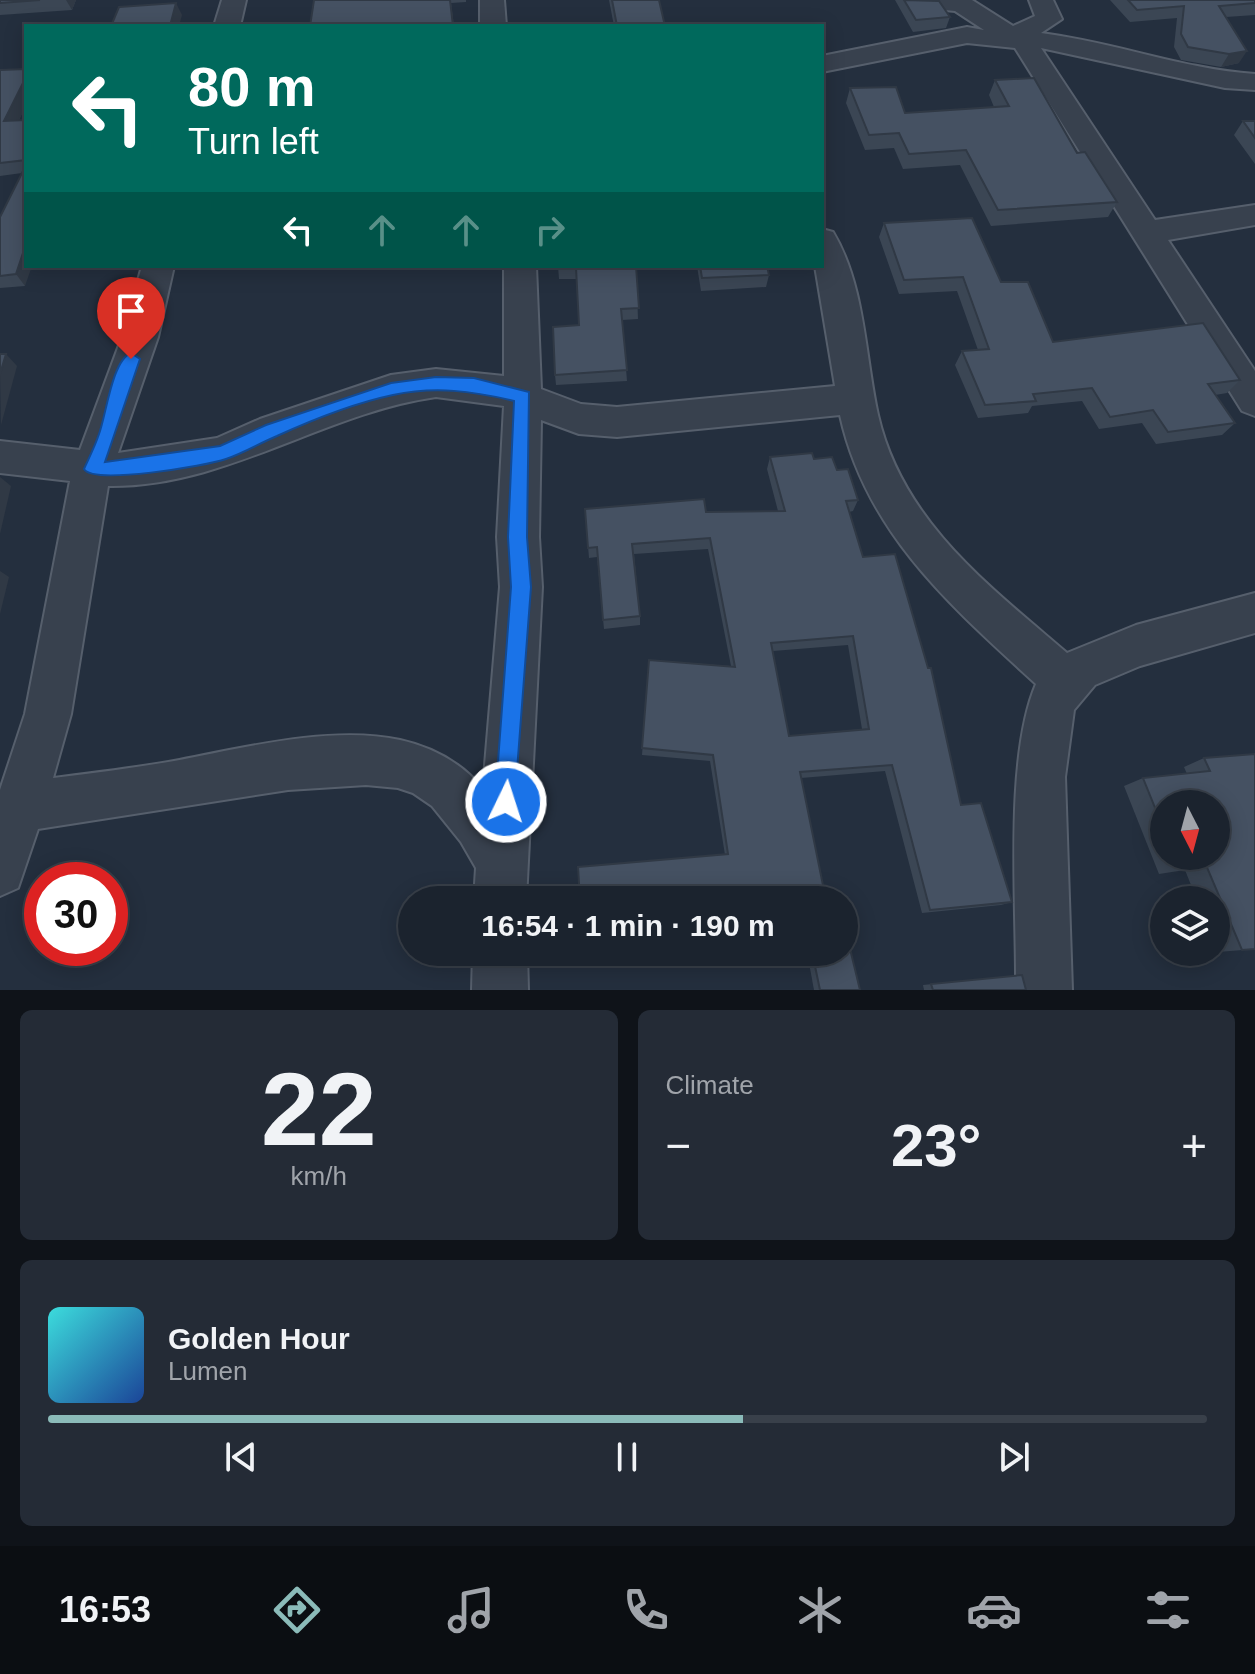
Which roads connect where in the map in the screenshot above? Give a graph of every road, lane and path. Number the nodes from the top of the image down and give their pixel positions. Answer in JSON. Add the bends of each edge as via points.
{"nodes":[{"id":1,"x":234,"y":0,"type":"edge"},
{"id":2,"x":492,"y":0,"type":"edge"},
{"id":3,"x":914,"y":0,"type":"edge"},
{"id":4,"x":1041,"y":0,"type":"edge"},
{"id":5,"x":228,"y":24,"type":"edge"},
{"id":6,"x":493,"y":24,"type":"edge"},
{"id":7,"x":1013,"y":39,"type":"junction"},
{"id":8,"x":824,"y":64,"type":"edge"},
{"id":9,"x":1252,"y":84,"type":"edge"},
{"id":10,"x":1255,"y":215,"type":"edge"},
{"id":11,"x":1144,"y":233,"type":"junction"},
{"id":12,"x":824,"y":246,"type":"edge"},
{"id":13,"x":157,"y":268,"type":"edge"},
{"id":14,"x":520,"y":268,"type":"edge"},
{"id":15,"x":523,"y":396,"type":"junction"},
{"id":16,"x":856,"y":399,"type":"junction"},
{"id":17,"x":1255,"y":401,"type":"edge"},
{"id":18,"x":0,"y":457,"type":"edge"},
{"id":19,"x":93,"y":469,"type":"junction"},
{"id":20,"x":1251,"y":621,"type":"edge"},
{"id":21,"x":1068,"y":683,"type":"junction"},
{"id":22,"x":19,"y":806,"type":"junction"},
{"id":23,"x":0,"y":870,"type":"edge"},
{"id":24,"x":501,"y":882,"type":"edge"},
{"id":25,"x":500,"y":966,"type":"edge"},
{"id":26,"x":500,"y":990,"type":"edge"},
{"id":27,"x":1044,"y":990,"type":"edge"}],
"edges":[{"from":1,"to":5,"type":"street"},
{"from":2,"to":6,"type":"street"},
{"from":3,"to":7,"type":"street","via":[[961,4]]},
{"from":4,"to":7,"type":"street","via":[[1049,19]]},
{"from":7,"to":8,"type":"street","via":[[967,35]]},
{"from":7,"to":9,"type":"street","via":[[1129,56]]},
{"from":7,"to":11,"type":"street"},
{"from":10,"to":11,"type":"street"},
{"from":11,"to":17,"type":"street"},
{"from":12,"to":16,"type":"street","via":[[844,309]]},
{"from":13,"to":19,"type":"street","via":[[140,337]]},
{"from":14,"to":15,"type":"street"},
{"from":15,"to":16,"type":"street","via":[[579,419],[617,422]]},
{"from":15,"to":19,"type":"street","via":[[474,385],[391,389],[223,453]]},
{"from":15,"to":24,"type":"street","via":[[521,587]]},
{"from":16,"to":21,"type":"street","via":[[882,487],[913,533],[947,576]]},
{"from":18,"to":19,"type":"street"},
{"from":19,"to":22,"type":"street","via":[[48,714]]},
{"from":20,"to":21,"type":"street","via":[[1136,646],[1079,670]]},
{"from":21,"to":27,"type":"street","via":[[1052,700],[1041,777]]},
{"from":22,"to":23,"type":"street"},
{"from":22,"to":24,"type":"street","via":[[246,771],[395,762],[424,772],[452,791],[478,822]]},
{"from":25,"to":26,"type":"street"}]}
